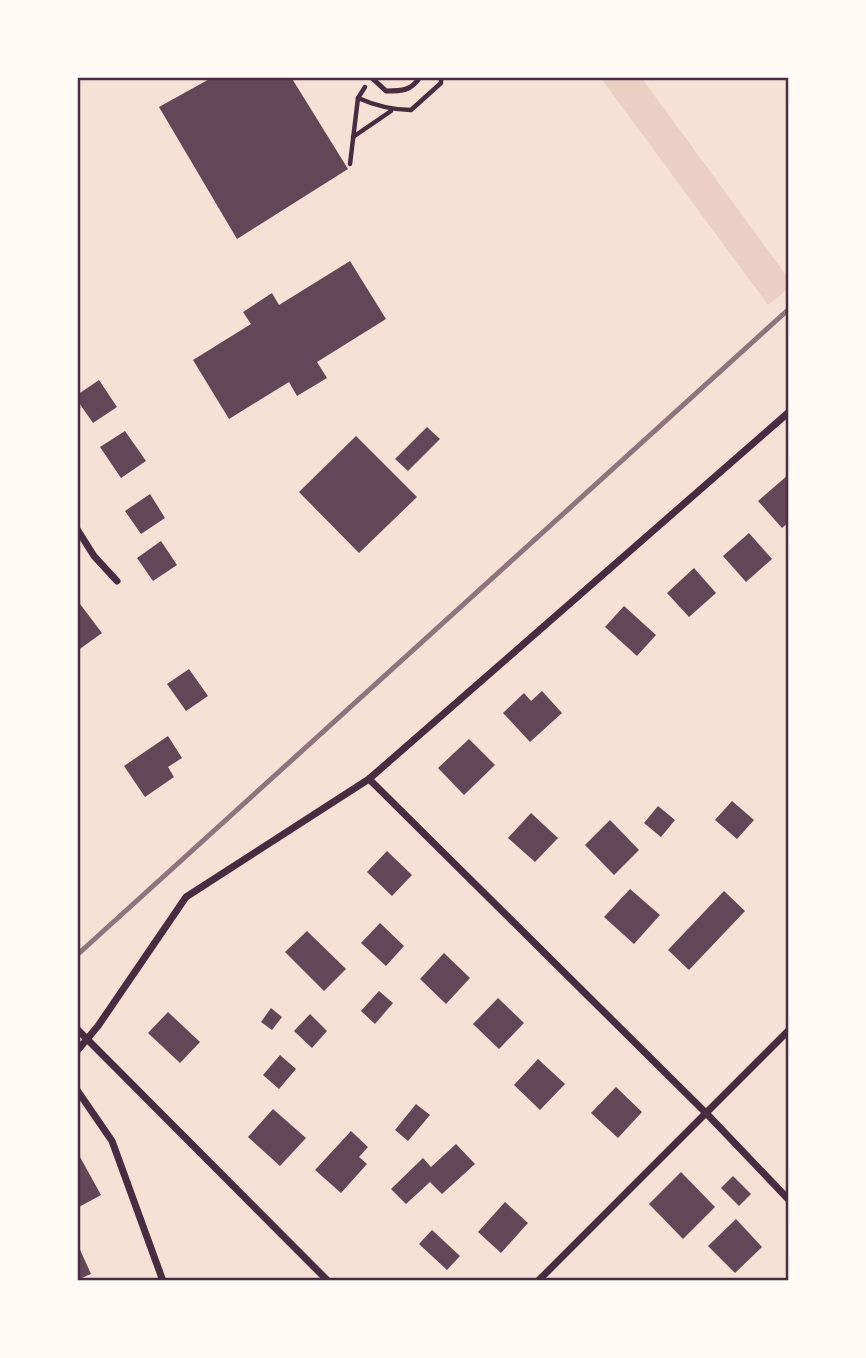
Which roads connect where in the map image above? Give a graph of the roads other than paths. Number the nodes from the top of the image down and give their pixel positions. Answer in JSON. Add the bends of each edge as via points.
{"nodes":[{"id":1,"x":371,"y":77,"type":"edge"},
{"id":2,"x":420,"y":77,"type":"edge"},
{"id":3,"x":789,"y":412,"type":"edge"},
{"id":4,"x":77,"y":529,"type":"edge"},
{"id":5,"x":117,"y":581,"type":"dead end"},
{"id":6,"x":369,"y":779,"type":"junction"},
{"id":7,"x":77,"y":1029,"type":"edge"},
{"id":8,"x":789,"y":1030,"type":"edge"},
{"id":9,"x":87,"y":1040,"type":"junction"},
{"id":10,"x":77,"y":1051,"type":"edge"},
{"id":11,"x":77,"y":1090,"type":"edge"},
{"id":12,"x":706,"y":1114,"type":"junction"},
{"id":13,"x":789,"y":1200,"type":"edge"},
{"id":14,"x":163,"y":1281,"type":"edge"},
{"id":15,"x":328,"y":1281,"type":"edge"},
{"id":16,"x":538,"y":1281,"type":"edge"}],
"edges":[{"from":1,"to":2,"type":"lane","via":[[386,91],[403,91]]},
{"from":3,"to":6,"type":"street"},
{"from":4,"to":5,"type":"street"},
{"from":6,"to":9,"type":"street","via":[[186,897]]},
{"from":6,"to":12,"type":"street"},
{"from":7,"to":9,"type":"street"},
{"from":8,"to":12,"type":"street"},
{"from":9,"to":10,"type":"street"},
{"from":9,"to":15,"type":"street"},
{"from":11,"to":14,"type":"street","via":[[112,1141]]},
{"from":12,"to":13,"type":"street"},
{"from":12,"to":16,"type":"street"}]}
